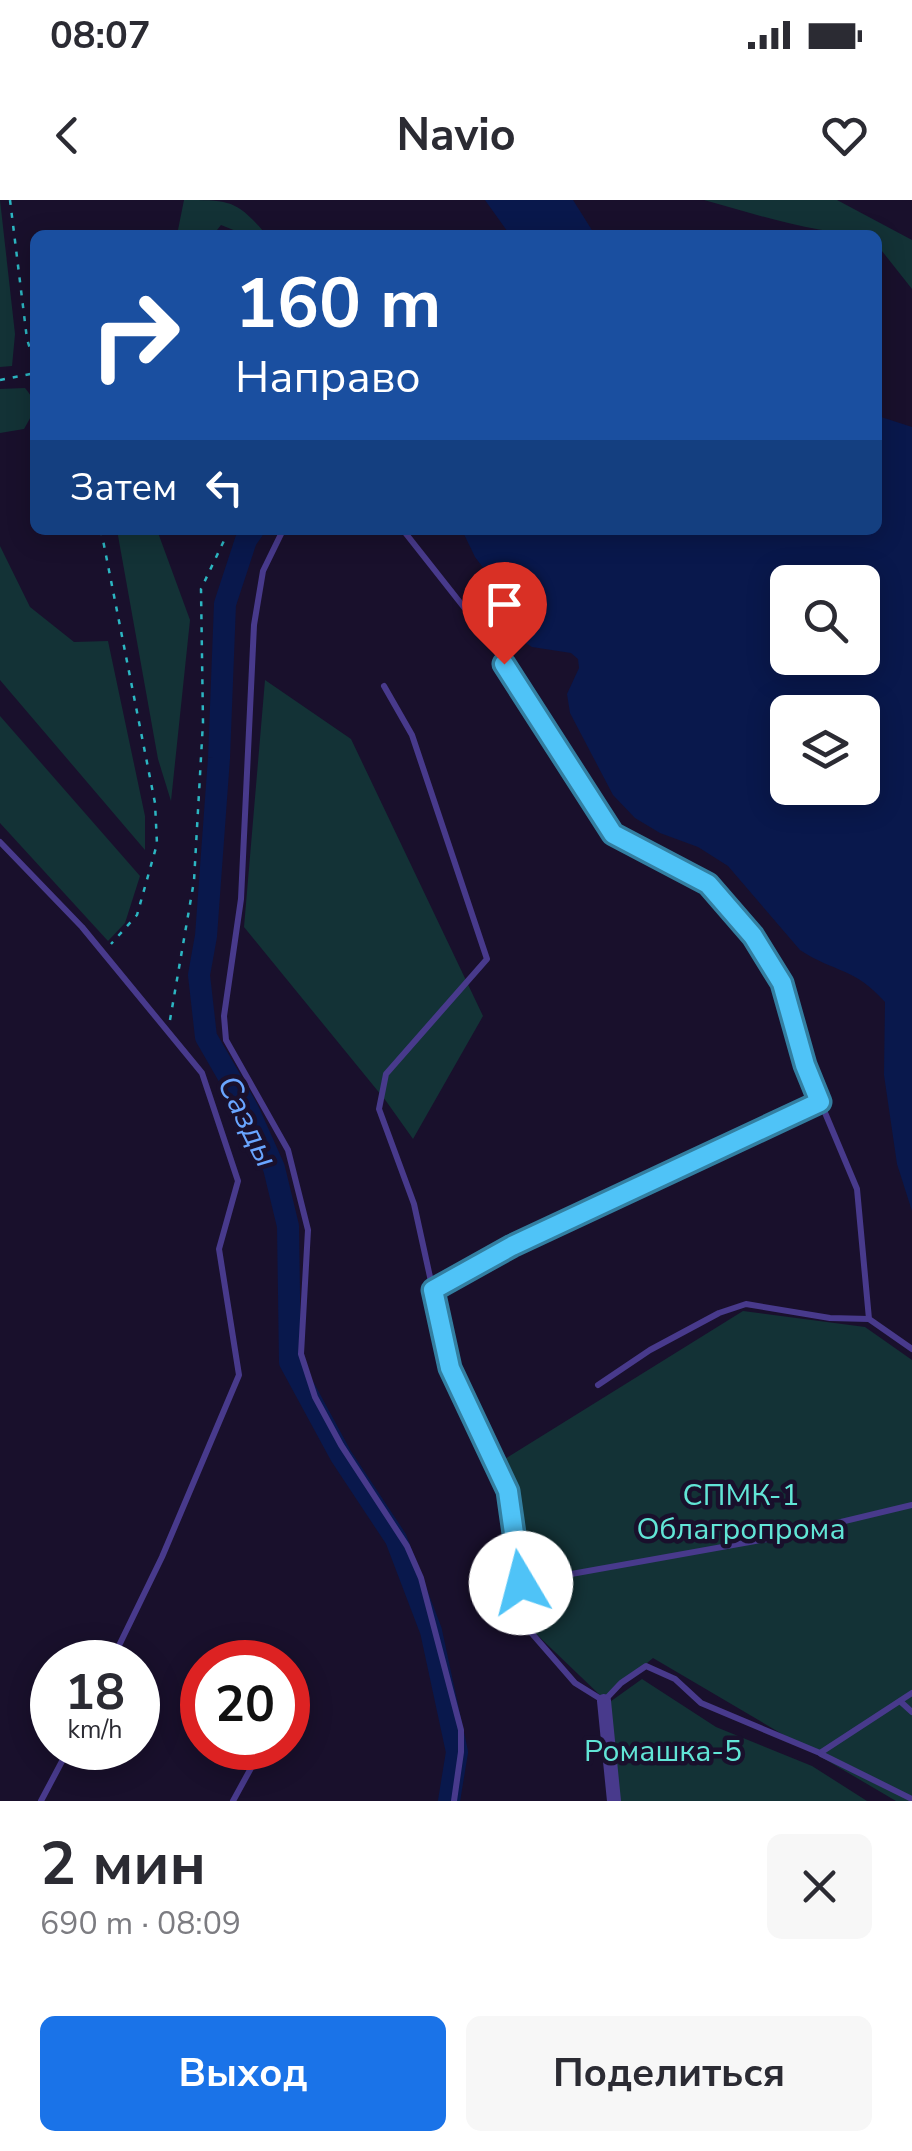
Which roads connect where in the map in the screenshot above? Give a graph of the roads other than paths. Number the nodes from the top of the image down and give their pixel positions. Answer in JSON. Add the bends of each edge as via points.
{"nodes":[{"id":1,"x":280,"y":535,"type":"edge"},
{"id":2,"x":407,"y":535,"type":"edge"},
{"id":3,"x":384,"y":686,"type":"dead end"},
{"id":4,"x":0,"y":842,"type":"edge"},
{"id":5,"x":820,"y":1102,"type":"junction"},
{"id":6,"x":433,"y":1290,"type":"junction"},
{"id":7,"x":869,"y":1319,"type":"junction"},
{"id":8,"x":912,"y":1350,"type":"edge"},
{"id":9,"x":598,"y":1386,"type":"dead end"},
{"id":10,"x":912,"y":1506,"type":"edge"},
{"id":11,"x":521,"y":1583,"type":"junction"},
{"id":12,"x":122,"y":1640,"type":"edge"},
{"id":13,"x":912,"y":1693,"type":"edge"},
{"id":14,"x":604,"y":1700,"type":"junction"},
{"id":15,"x":901,"y":1702,"type":"junction"},
{"id":16,"x":912,"y":1712,"type":"edge"},
{"id":17,"x":820,"y":1753,"type":"junction"},
{"id":18,"x":58,"y":1770,"type":"edge"},
{"id":19,"x":250,"y":1770,"type":"edge"},
{"id":20,"x":912,"y":1799,"type":"edge"},
{"id":21,"x":42,"y":1801,"type":"edge"},
{"id":22,"x":233,"y":1801,"type":"edge"},
{"id":23,"x":454,"y":1801,"type":"edge"},
{"id":24,"x":614,"y":1801,"type":"edge"}],
"edges":[{"from":1,"to":23,"type":"lane","via":[[263,570],[254,625],[226,1040],[288,1150],[308,1230],[301,1354],[315,1397],[421,1578],[460,1730]]},
{"from":2,"to":5,"type":"lane","via":[[485,634],[613,834],[708,884],[753,936],[782,983]]},
{"from":3,"to":6,"type":"lane","via":[[412,735],[487,959],[386,1074],[380,1109],[414,1204]]},
{"from":4,"to":12,"type":"lane","via":[[103,952],[202,1073],[238,1181],[219,1250],[239,1376]]},
{"from":5,"to":6,"type":"lane","via":[[512,1246]]},
{"from":5,"to":7,"type":"lane","via":[[857,1190]]},
{"from":6,"to":11,"type":"lane","via":[[450,1368],[508,1491]]},
{"from":7,"to":8,"type":"lane"},
{"from":7,"to":9,"type":"lane","via":[[746,1304],[650,1350]]},
{"from":10,"to":11,"type":"lane"},
{"from":11,"to":14,"type":"lane","via":[[528,1628],[575,1683]]},
{"from":13,"to":15,"type":"lane"},
{"from":14,"to":17,"type":"lane","via":[[646,1666],[675,1679],[701,1703]]},
{"from":14,"to":24,"type":"street"},
{"from":15,"to":16,"type":"lane"},
{"from":15,"to":17,"type":"lane"},
{"from":17,"to":20,"type":"lane"},
{"from":18,"to":21,"type":"lane"},
{"from":19,"to":22,"type":"lane"}]}
